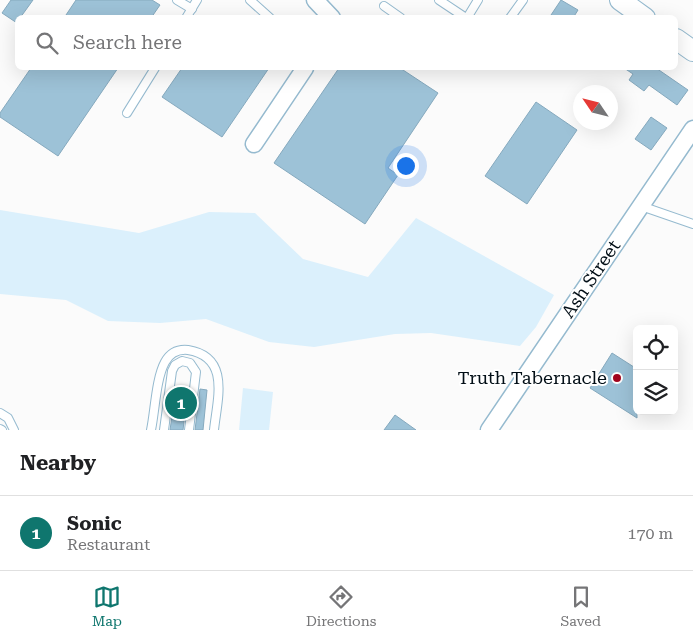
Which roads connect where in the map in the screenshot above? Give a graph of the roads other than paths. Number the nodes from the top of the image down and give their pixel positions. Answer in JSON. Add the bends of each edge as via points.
{"nodes":[{"id":1,"x":177,"y":0,"type":"edge"},
{"id":2,"x":197,"y":0,"type":"edge"},
{"id":3,"x":250,"y":0,"type":"edge"},
{"id":4,"x":315,"y":0,"type":"edge"},
{"id":5,"x":439,"y":0,"type":"edge"},
{"id":6,"x":478,"y":0,"type":"edge"},
{"id":7,"x":523,"y":0,"type":"edge"},
{"id":8,"x":620,"y":0,"type":"edge"},
{"id":9,"x":384,"y":6,"type":"dead end"},
{"id":10,"x":192,"y":9,"type":"junction"},
{"id":11,"x":188,"y":15,"type":"edge"},
{"id":12,"x":267,"y":15,"type":"edge"},
{"id":13,"x":329,"y":15,"type":"edge"},
{"id":14,"x":397,"y":15,"type":"edge"},
{"id":15,"x":462,"y":15,"type":"edge"},
{"id":16,"x":468,"y":15,"type":"edge"},
{"id":17,"x":512,"y":15,"type":"edge"},
{"id":18,"x":641,"y":15,"type":"edge"},
{"id":19,"x":678,"y":40,"type":"edge"},
{"id":20,"x":693,"y":51,"type":"edge"},
{"id":21,"x":154,"y":70,"type":"edge"},
{"id":22,"x":304,"y":70,"type":"edge"},
{"id":23,"x":127,"y":113,"type":"dead end"},
{"id":24,"x":693,"y":129,"type":"edge"},
{"id":25,"x":254,"y":144,"type":"dead end"},
{"id":26,"x":641,"y":206,"type":"junction"},
{"id":27,"x":693,"y":224,"type":"edge"},
{"id":28,"x":0,"y":412,"type":"edge"},
{"id":29,"x":14,"y":430,"type":"edge"},
{"id":30,"x":151,"y":430,"type":"edge"},
{"id":31,"x":164,"y":430,"type":"edge"},
{"id":32,"x":189,"y":430,"type":"edge"},
{"id":33,"x":214,"y":430,"type":"edge"},
{"id":34,"x":488,"y":430,"type":"edge"}],
"edges":[{"from":1,"to":10,"type":"lane"},
{"from":2,"to":10,"type":"lane"},
{"from":3,"to":12,"type":"lane"},
{"from":4,"to":13,"type":"street"},
{"from":5,"to":15,"type":"lane"},
{"from":6,"to":16,"type":"lane"},
{"from":7,"to":17,"type":"lane"},
{"from":8,"to":18,"type":"street"},
{"from":9,"to":14,"type":"lane"},
{"from":10,"to":11,"type":"lane"},
{"from":19,"to":20,"type":"street"},
{"from":21,"to":23,"type":"lane"},
{"from":22,"to":25,"type":"street"},
{"from":24,"to":26,"type":"street","name":"Ash Street"},
{"from":26,"to":27,"type":"lane"},
{"from":26,"to":34,"type":"street","name":"Ash Street"},
{"from":28,"to":29,"type":"lane","via":[[8,418]]},
{"from":30,"to":33,"type":"lane","via":[[162,369],[170,355],[181,350],[198,353],[218,372],[220,381]]},
{"from":31,"to":32,"type":"lane","via":[[172,371],[182,361],[190,363],[196,372]]}]}
